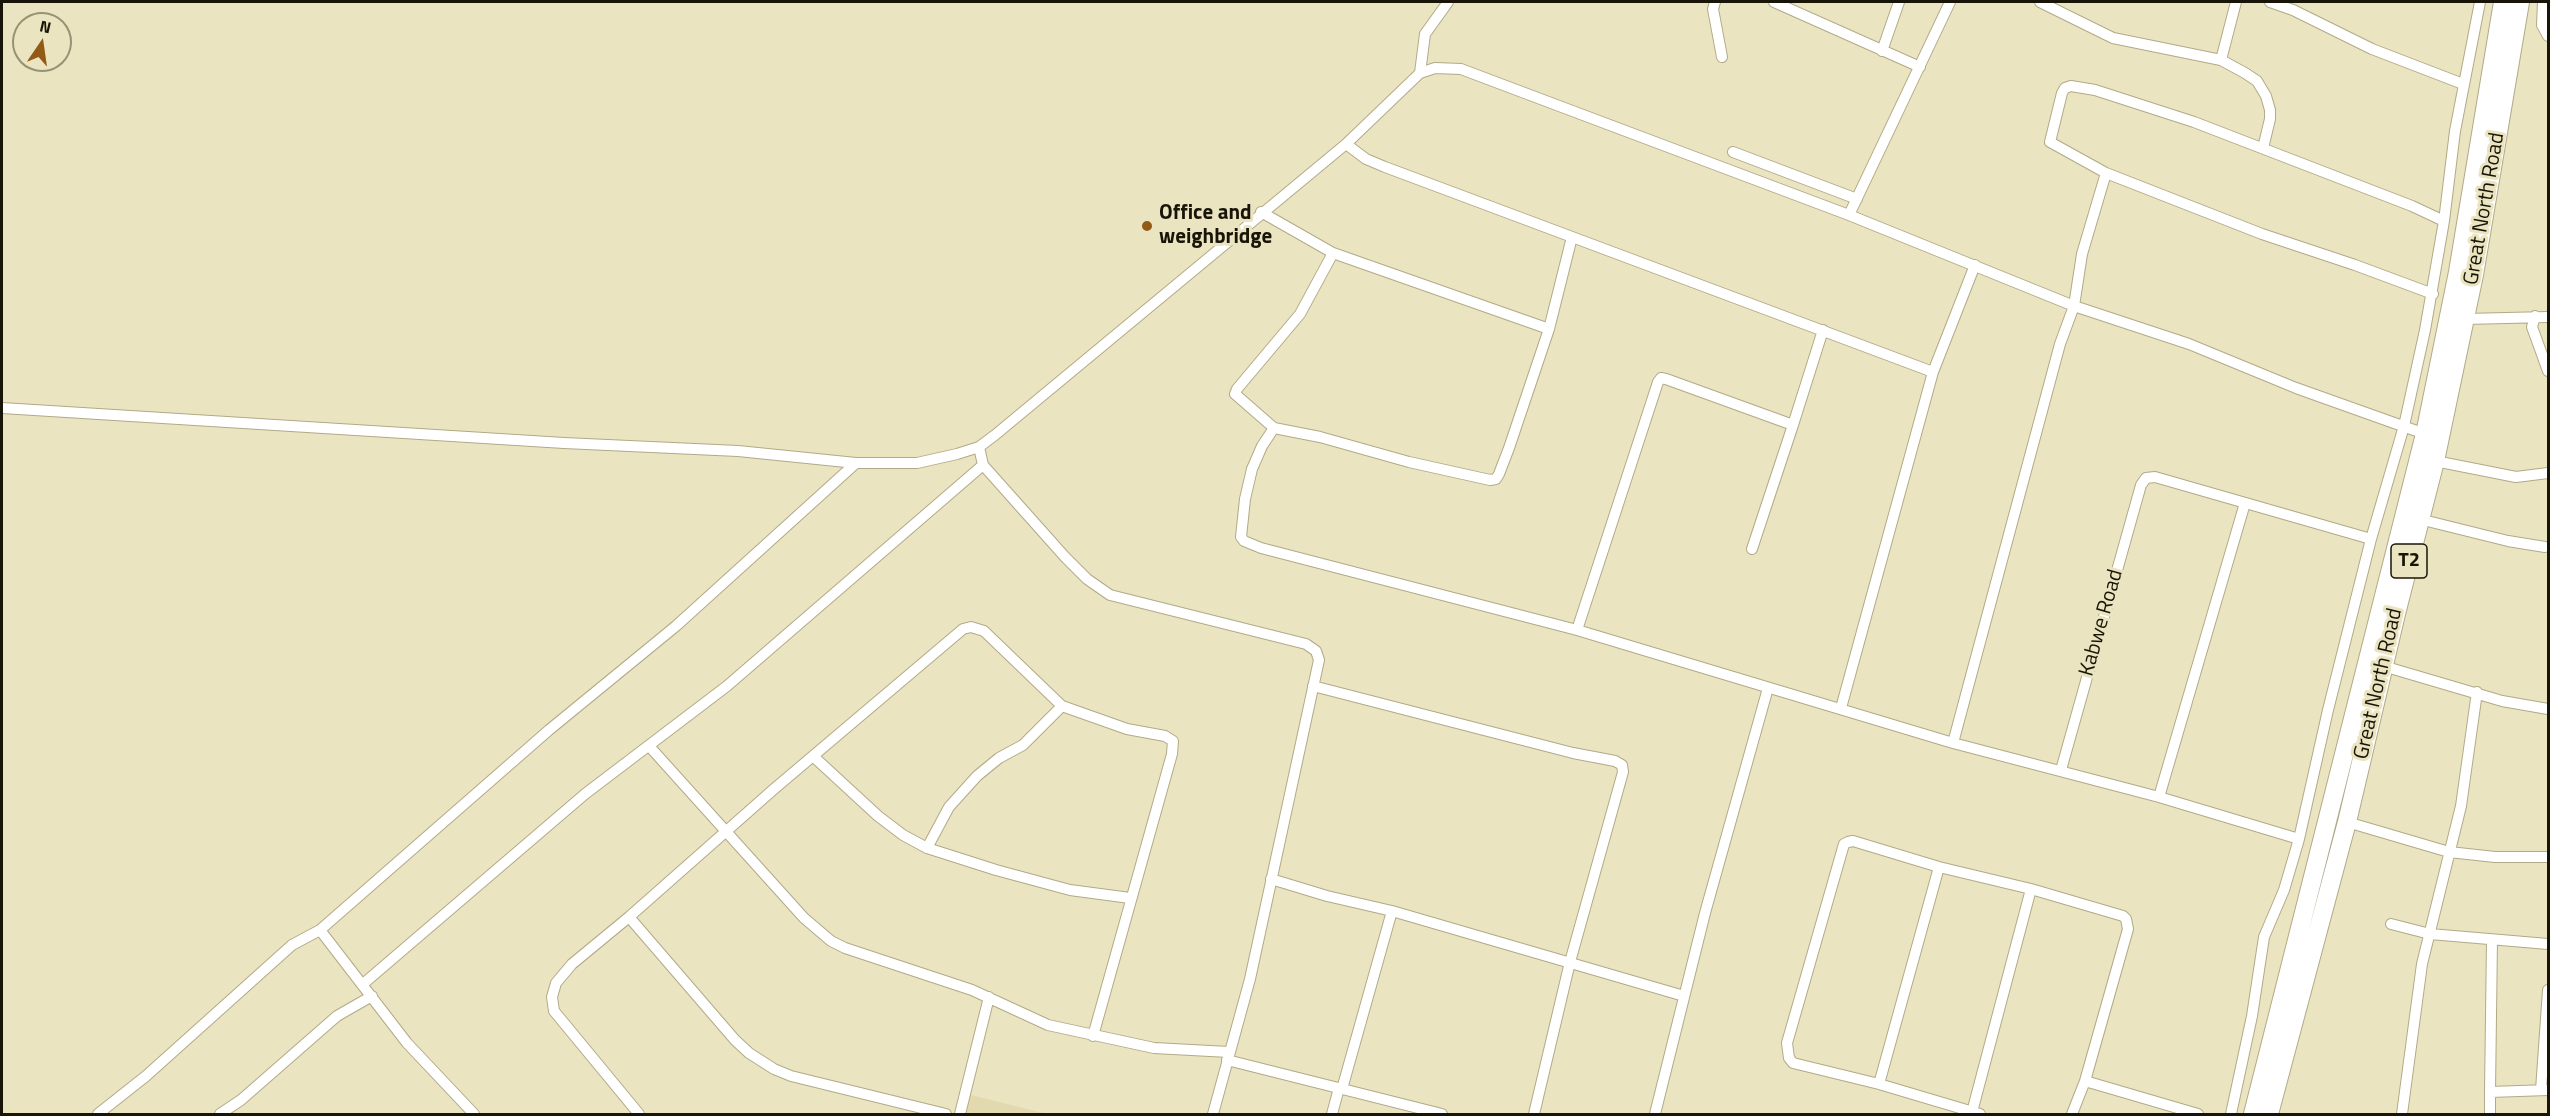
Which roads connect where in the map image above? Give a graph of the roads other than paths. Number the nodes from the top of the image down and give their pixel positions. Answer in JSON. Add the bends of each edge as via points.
{"nodes":[{"id":1,"x":1448,"y":2,"type":"edge"},
{"id":2,"x":1715,"y":2,"type":"edge"},
{"id":3,"x":1774,"y":2,"type":"edge"},
{"id":4,"x":1899,"y":2,"type":"edge"},
{"id":5,"x":1950,"y":2,"type":"edge"},
{"id":6,"x":2040,"y":2,"type":"edge"},
{"id":7,"x":2236,"y":2,"type":"edge"},
{"id":8,"x":2270,"y":2,"type":"edge"},
{"id":9,"x":2480,"y":2,"type":"edge"},
{"id":10,"x":2503,"y":2,"type":"edge"},
{"id":11,"x":2520,"y":2,"type":"edge"},
{"id":12,"x":2543,"y":2,"type":"edge"},
{"id":13,"x":2548,"y":36,"type":"edge"},
{"id":14,"x":1882,"y":51,"type":"junction"},
{"id":15,"x":1722,"y":57,"type":"dead end"},
{"id":16,"x":2221,"y":60,"type":"junction"},
{"id":17,"x":1920,"y":67,"type":"junction"},
{"id":18,"x":1420,"y":73,"type":"junction"},
{"id":19,"x":2463,"y":84,"type":"junction"},
{"id":20,"x":1346,"y":144,"type":"junction"},
{"id":21,"x":2263,"y":148,"type":"junction"},
{"id":22,"x":1733,"y":152,"type":"dead end"},
{"id":23,"x":1765,"y":164,"type":"junction"},
{"id":24,"x":2106,"y":173,"type":"junction"},
{"id":25,"x":1759,"y":182,"type":"junction"},
{"id":26,"x":1857,"y":200,"type":"junction"},
{"id":27,"x":1261,"y":212,"type":"junction"},
{"id":28,"x":1849,"y":215,"type":"junction"},
{"id":29,"x":2444,"y":221,"type":"junction"},
{"id":30,"x":1572,"y":237,"type":"junction"},
{"id":31,"x":1333,"y":253,"type":"junction"},
{"id":32,"x":1975,"y":265,"type":"junction"},
{"id":33,"x":2433,"y":294,"type":"junction"},
{"id":34,"x":2073,"y":306,"type":"junction"},
{"id":35,"x":2535,"y":316,"type":"junction"},
{"id":36,"x":2548,"y":317,"type":"edge"},
{"id":37,"x":2465,"y":319,"type":"junction"},
{"id":38,"x":1549,"y":330,"type":"junction"},
{"id":39,"x":1822,"y":330,"type":"junction"},
{"id":40,"x":2548,"y":371,"type":"edge"},
{"id":41,"x":1933,"y":372,"type":"junction"},
{"id":42,"x":2,"y":408,"type":"edge"},
{"id":43,"x":1792,"y":425,"type":"junction"},
{"id":44,"x":2404,"y":426,"type":"junction"},
{"id":45,"x":1274,"y":428,"type":"junction"},
{"id":46,"x":2425,"y":434,"type":"junction"},
{"id":47,"x":979,"y":447,"type":"junction"},
{"id":48,"x":2435,"y":461,"type":"junction"},
{"id":49,"x":856,"y":463,"type":"junction"},
{"id":50,"x":983,"y":465,"type":"junction"},
{"id":51,"x":2548,"y":472,"type":"edge"},
{"id":52,"x":2245,"y":503,"type":"junction"},
{"id":53,"x":2419,"y":519,"type":"junction"},
{"id":54,"x":2371,"y":539,"type":"junction"},
{"id":55,"x":2545,"y":548,"type":"dead end"},
{"id":56,"x":1752,"y":549,"type":"dead end"},
{"id":57,"x":1577,"y":630,"type":"junction"},
{"id":58,"x":2384,"y":666,"type":"junction"},
{"id":59,"x":1313,"y":686,"type":"junction"},
{"id":60,"x":1768,"y":688,"type":"junction"},
{"id":61,"x":2477,"y":692,"type":"junction"},
{"id":62,"x":1062,"y":706,"type":"junction"},
{"id":63,"x":1840,"y":708,"type":"junction"},
{"id":64,"x":2548,"y":709,"type":"edge"},
{"id":65,"x":1953,"y":743,"type":"junction"},
{"id":66,"x":649,"y":746,"type":"junction"},
{"id":67,"x":814,"y":757,"type":"junction"},
{"id":68,"x":2061,"y":770,"type":"junction"},
{"id":69,"x":2159,"y":797,"type":"junction"},
{"id":70,"x":2347,"y":822,"type":"junction"},
{"id":71,"x":726,"y":832,"type":"junction"},
{"id":72,"x":2299,"y":839,"type":"junction"},
{"id":73,"x":927,"y":848,"type":"junction"},
{"id":74,"x":2449,"y":852,"type":"junction"},
{"id":75,"x":2548,"y":857,"type":"edge"},
{"id":76,"x":1939,"y":867,"type":"junction"},
{"id":77,"x":1271,"y":879,"type":"junction"},
{"id":78,"x":2031,"y":889,"type":"junction"},
{"id":79,"x":1130,"y":898,"type":"junction"},
{"id":80,"x":1392,"y":910,"type":"junction"},
{"id":81,"x":629,"y":917,"type":"junction"},
{"id":82,"x":2391,"y":924,"type":"dead end"},
{"id":83,"x":320,"y":930,"type":"junction"},
{"id":84,"x":2430,"y":934,"type":"junction"},
{"id":85,"x":2492,"y":940,"type":"junction"},
{"id":86,"x":2548,"y":944,"type":"edge"},
{"id":87,"x":1570,"y":962,"type":"junction"},
{"id":88,"x":363,"y":984,"type":"junction"},
{"id":89,"x":2548,"y":990,"type":"edge"},
{"id":90,"x":372,"y":996,"type":"junction"},
{"id":91,"x":1684,"y":996,"type":"junction"},
{"id":92,"x":989,"y":997,"type":"junction"},
{"id":93,"x":1093,"y":1036,"type":"junction"},
{"id":94,"x":1228,"y":1056,"type":"junction"},
{"id":95,"x":2085,"y":1081,"type":"junction"},
{"id":96,"x":1879,"y":1084,"type":"junction"},
{"id":97,"x":1340,"y":1089,"type":"junction"},
{"id":98,"x":2545,"y":1090,"type":"edge"},
{"id":99,"x":2490,"y":1092,"type":"junction"},
{"id":100,"x":1976,"y":1113,"type":"edge"},
{"id":101,"x":98,"y":1114,"type":"edge"},
{"id":102,"x":220,"y":1114,"type":"edge"},
{"id":103,"x":474,"y":1114,"type":"edge"},
{"id":104,"x":639,"y":1114,"type":"edge"},
{"id":105,"x":946,"y":1114,"type":"edge"},
{"id":106,"x":960,"y":1114,"type":"edge"},
{"id":107,"x":1213,"y":1114,"type":"edge"},
{"id":108,"x":1332,"y":1114,"type":"edge"},
{"id":109,"x":1442,"y":1114,"type":"edge"},
{"id":110,"x":1534,"y":1114,"type":"edge"},
{"id":111,"x":1655,"y":1114,"type":"edge"},
{"id":112,"x":2072,"y":1114,"type":"edge"},
{"id":113,"x":2198,"y":1114,"type":"edge"},
{"id":114,"x":2231,"y":1114,"type":"edge"},
{"id":115,"x":2253,"y":1114,"type":"edge"},
{"id":116,"x":2269,"y":1114,"type":"edge"},
{"id":117,"x":2402,"y":1114,"type":"edge"},
{"id":118,"x":2490,"y":1114,"type":"edge"}],
"edges":[{"from":1,"to":18,"type":"street","via":[[1425,34]]},
{"from":2,"to":15,"type":"street"},
{"from":3,"to":14,"type":"street"},
{"from":4,"to":14,"type":"street"},
{"from":5,"to":17,"type":"street"},
{"from":6,"to":16,"type":"street","via":[[2113,38]]},
{"from":7,"to":16,"type":"street"},
{"from":8,"to":19,"type":"street","via":[[2372,49]]},
{"from":9,"to":19,"type":"street"},
{"from":10,"to":46,"type":"main road","name":"Great North Road","number":"T2","via":[[2458,272]]},
{"from":11,"to":37,"type":"main road","name":"Great North Road","number":"T2"},
{"from":12,"to":13,"type":"street","via":[[2541,26]]},
{"from":14,"to":17,"type":"street"},
{"from":16,"to":21,"type":"street","via":[[2257,81],[2266,96],[2270,119]]},
{"from":17,"to":26,"type":"street"},
{"from":18,"to":20,"type":"street"},
{"from":18,"to":25,"type":"street","via":[[1436,68],[1461,69]]},
{"from":19,"to":29,"type":"street"},
{"from":20,"to":27,"type":"street"},
{"from":20,"to":30,"type":"street","via":[[1385,167]]},
{"from":21,"to":24,"type":"street","via":[[2096,90],[2068,86],[2062,93],[2050,142]]},
{"from":21,"to":29,"type":"street"},
{"from":22,"to":23,"type":"street"},
{"from":23,"to":25,"type":"street"},
{"from":23,"to":26,"type":"street"},
{"from":24,"to":33,"type":"street","via":[[2262,234]]},
{"from":24,"to":34,"type":"street","via":[[2082,254]]},
{"from":25,"to":28,"type":"street"},
{"from":26,"to":28,"type":"street"},
{"from":27,"to":31,"type":"street"},
{"from":27,"to":47,"type":"street"},
{"from":28,"to":32,"type":"street"},
{"from":29,"to":33,"type":"street"},
{"from":30,"to":38,"type":"street"},
{"from":30,"to":39,"type":"street"},
{"from":31,"to":38,"type":"street"},
{"from":31,"to":45,"type":"street","via":[[1300,314],[1234,394]]},
{"from":32,"to":34,"type":"street"},
{"from":32,"to":41,"type":"street"},
{"from":33,"to":44,"type":"street"},
{"from":34,"to":44,"type":"street","via":[[2189,344]]},
{"from":34,"to":65,"type":"street"},
{"from":35,"to":36,"type":"street"},
{"from":35,"to":37,"type":"street"},
{"from":35,"to":40,"type":"street","via":[[2532,327]]},
{"from":37,"to":48,"type":"main road","name":"Great North Road","number":"T2"},
{"from":38,"to":45,"type":"street","via":[[1496,479]]},
{"from":39,"to":41,"type":"street"},
{"from":39,"to":43,"type":"street"},
{"from":41,"to":63,"type":"street"},
{"from":42,"to":49,"type":"street","via":[[738,451]]},
{"from":43,"to":56,"type":"street"},
{"from":43,"to":57,"type":"street","via":[[1660,378]]},
{"from":44,"to":46,"type":"street"},
{"from":44,"to":54,"type":"street"},
{"from":45,"to":57,"type":"street","via":[[1252,469],[1245,499],[1241,537],[1244,541]]},
{"from":46,"to":115,"type":"main road","name":"Great North Road","number":"T2"},
{"from":47,"to":49,"type":"street","via":[[917,463]]},
{"from":47,"to":50,"type":"street"},
{"from":48,"to":51,"type":"street","via":[[2516,477]]},
{"from":48,"to":53,"type":"main road","name":"Great North Road","number":"T2"},
{"from":49,"to":83,"type":"street","via":[[676,626],[549,730]]},
{"from":50,"to":59,"type":"street","via":[[1065,558],[1110,595],[1306,644],[1316,651],[1319,660]]},
{"from":50,"to":66,"type":"street","via":[[728,686]]},
{"from":52,"to":54,"type":"street"},
{"from":52,"to":68,"type":"street","name":"Kabwe Road","via":[[2155,477],[2146,478],[2141,485]]},
{"from":52,"to":69,"type":"street"},
{"from":53,"to":55,"type":"street"},
{"from":53,"to":58,"type":"main road","name":"Great North Road","number":"T2"},
{"from":54,"to":72,"type":"street"},
{"from":57,"to":60,"type":"street"},
{"from":58,"to":61,"type":"street"},
{"from":58,"to":70,"type":"main road","name":"Great North Road","number":"T2"},
{"from":59,"to":77,"type":"street"},
{"from":59,"to":87,"type":"street","via":[[1622,765]]},
{"from":60,"to":63,"type":"street"},
{"from":60,"to":91,"type":"street"},
{"from":61,"to":64,"type":"street"},
{"from":61,"to":74,"type":"street","via":[[2461,806]]},
{"from":62,"to":67,"type":"street","via":[[984,631],[970,627]]},
{"from":62,"to":73,"type":"street","via":[[1023,745],[978,776],[950,807]]},
{"from":62,"to":79,"type":"street","via":[[1173,741],[1173,754]]},
{"from":63,"to":65,"type":"street"},
{"from":65,"to":68,"type":"street"},
{"from":66,"to":71,"type":"street"},
{"from":66,"to":88,"type":"street","via":[[585,794]]},
{"from":67,"to":71,"type":"street"},
{"from":67,"to":73,"type":"street","via":[[878,816]]},
{"from":68,"to":69,"type":"street"},
{"from":69,"to":72,"type":"street"},
{"from":70,"to":74,"type":"street"},
{"from":70,"to":116,"type":"main road","name":"Great North Road","number":"T2"},
{"from":71,"to":81,"type":"street"},
{"from":71,"to":92,"type":"street","via":[[804,918],[831,941]]},
{"from":72,"to":114,"type":"street","via":[[2265,937]]},
{"from":73,"to":79,"type":"street","via":[[1070,890]]},
{"from":74,"to":75,"type":"street"},
{"from":74,"to":84,"type":"street"},
{"from":76,"to":78,"type":"street"},
{"from":76,"to":96,"type":"street"},
{"from":76,"to":96,"type":"street","via":[[1852,841],[1844,844],[1787,1043],[1793,1063]]},
{"from":77,"to":80,"type":"street"},
{"from":77,"to":94,"type":"street","via":[[1250,980]]},
{"from":78,"to":95,"type":"street","via":[[2123,916],[2128,924]]},
{"from":78,"to":100,"type":"street"},
{"from":79,"to":93,"type":"street"},
{"from":80,"to":87,"type":"street"},
{"from":80,"to":97,"type":"street"},
{"from":81,"to":104,"type":"street","via":[[572,964],[556,983],[552,997],[554,1011]]},
{"from":81,"to":105,"type":"street","via":[[735,1040],[774,1069]]},
{"from":82,"to":84,"type":"street"},
{"from":83,"to":88,"type":"street"},
{"from":83,"to":101,"type":"street","via":[[292,945]]},
{"from":84,"to":85,"type":"street"},
{"from":84,"to":117,"type":"street","via":[[2422,964]]},
{"from":85,"to":86,"type":"street"},
{"from":85,"to":99,"type":"street"},
{"from":87,"to":91,"type":"street"},
{"from":87,"to":110,"type":"street"},
{"from":88,"to":90,"type":"street"},
{"from":89,"to":98,"type":"street"},
{"from":90,"to":102,"type":"street","via":[[337,1016]]},
{"from":90,"to":103,"type":"street","via":[[407,1043]]},
{"from":91,"to":111,"type":"street"},
{"from":92,"to":93,"type":"street","via":[[1048,1025]]},
{"from":92,"to":106,"type":"street"},
{"from":93,"to":94,"type":"street"},
{"from":94,"to":97,"type":"street"},
{"from":94,"to":107,"type":"street"},
{"from":95,"to":112,"type":"street"},
{"from":95,"to":113,"type":"street"},
{"from":96,"to":100,"type":"street"},
{"from":97,"to":108,"type":"street"},
{"from":97,"to":109,"type":"street"},
{"from":98,"to":99,"type":"street"},
{"from":99,"to":118,"type":"street"}]}
